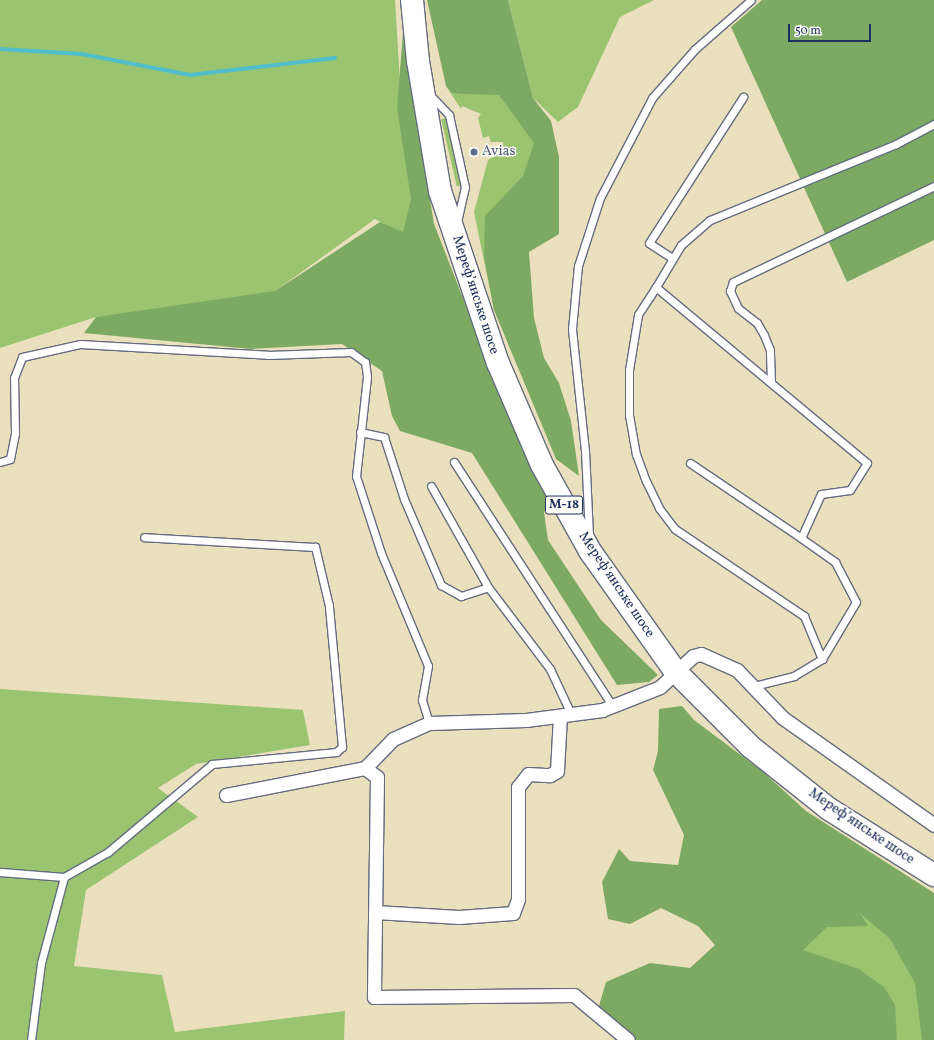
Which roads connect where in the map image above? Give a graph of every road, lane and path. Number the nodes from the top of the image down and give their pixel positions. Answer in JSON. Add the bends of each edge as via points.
{"nodes":[{"id":1,"x":412,"y":0,"type":"edge"},
{"id":2,"x":751,"y":0,"type":"edge"},
{"id":3,"x":743,"y":97,"type":"dead end"},
{"id":4,"x":934,"y":124,"type":"edge"},
{"id":5,"x":934,"y":186,"type":"edge"},
{"id":6,"x":672,"y":258,"type":"junction"},
{"id":7,"x":656,"y":287,"type":"junction"},
{"id":8,"x":771,"y":382,"type":"junction"},
{"id":9,"x":360,"y":432,"type":"junction"},
{"id":10,"x":0,"y":462,"type":"edge"},
{"id":11,"x":454,"y":462,"type":"dead end"},
{"id":12,"x":690,"y":463,"type":"dead end"},
{"id":13,"x":431,"y":486,"type":"dead end"},
{"id":14,"x":144,"y":537,"type":"dead end"},
{"id":15,"x":801,"y":538,"type":"junction"},
{"id":16,"x":590,"y":551,"type":"junction"},
{"id":17,"x":488,"y":587,"type":"junction"},
{"id":18,"x":822,"y":659,"type":"junction"},
{"id":19,"x":675,"y":671,"type":"junction"},
{"id":20,"x":754,"y":686,"type":"junction"},
{"id":21,"x":612,"y":705,"type":"junction"},
{"id":22,"x":565,"y":715,"type":"junction"},
{"id":23,"x":429,"y":723,"type":"junction"},
{"id":24,"x":365,"y":768,"type":"junction"},
{"id":25,"x":226,"y":795,"type":"dead end"},
{"id":26,"x":934,"y":825,"type":"edge"},
{"id":27,"x":0,"y":872,"type":"edge"},
{"id":28,"x":934,"y":875,"type":"edge"},
{"id":29,"x":64,"y":877,"type":"junction"},
{"id":30,"x":375,"y":912,"type":"junction"},
{"id":31,"x":31,"y":1040,"type":"edge"},
{"id":32,"x":628,"y":1040,"type":"edge"}],
"edges":[{"from":1,"to":16,"type":"highway","name":"Мереф’янське шосе","number":"М-18","via":[[422,86],[440,191],[501,370],[542,465]]},
{"from":2,"to":16,"type":"lane","via":[[695,49],[652,98],[600,198],[578,266],[572,329],[585,451]]},
{"from":3,"to":6,"type":"lane","via":[[649,243]]},
{"from":4,"to":6,"type":"lane","via":[[896,144],[710,220],[694,231]]},
{"from":5,"to":8,"type":"lane","via":[[733,282],[730,291],[738,308],[757,323],[770,350]]},
{"from":6,"to":7,"type":"lane"},
{"from":7,"to":8,"type":"lane"},
{"from":7,"to":18,"type":"lane","via":[[638,315],[629,370],[629,415],[636,454],[658,508],[675,529],[804,616]]},
{"from":8,"to":15,"type":"lane","via":[[867,463],[850,490],[821,494]]},
{"from":9,"to":10,"type":"lane","via":[[367,377],[365,362],[351,352],[268,356],[80,344],[22,357],[14,378],[15,433],[10,459]]},
{"from":9,"to":17,"type":"lane","via":[[384,437],[404,499],[441,585],[461,596]]},
{"from":9,"to":23,"type":"lane","via":[[356,476],[381,553],[428,666],[422,700]]},
{"from":11,"to":21,"type":"lane"},
{"from":12,"to":15,"type":"lane"},
{"from":13,"to":17,"type":"lane"},
{"from":14,"to":29,"type":"lane","via":[[315,547],[329,606],[342,747],[336,752],[212,764],[108,852]]},
{"from":15,"to":18,"type":"lane","via":[[835,562],[856,602]]},
{"from":16,"to":19,"type":"highway","name":"Мереф’янське шосе","number":"М-18"},
{"from":17,"to":22,"type":"lane","via":[[550,669]]},
{"from":18,"to":20,"type":"lane","via":[[794,676]]},
{"from":19,"to":20,"type":"street","via":[[701,654],[723,661]]},
{"from":19,"to":21,"type":"street","via":[[660,687]]},
{"from":19,"to":28,"type":"highway","name":"Мереф’янське шосе","number":"М-18","via":[[751,747],[823,804]]},
{"from":20,"to":26,"type":"street","via":[[783,718]]},
{"from":21,"to":22,"type":"street"},
{"from":22,"to":23,"type":"street"},
{"from":22,"to":30,"type":"street","via":[[557,772],[550,776],[528,774],[518,787],[518,899],[513,914],[459,917]]},
{"from":23,"to":24,"type":"street","via":[[393,739]]},
{"from":24,"to":25,"type":"street"},
{"from":24,"to":30,"type":"street","via":[[377,777]]},
{"from":27,"to":29,"type":"lane"},
{"from":29,"to":31,"type":"lane","via":[[41,963]]},
{"from":30,"to":32,"type":"street","via":[[374,997],[574,994]]}]}
